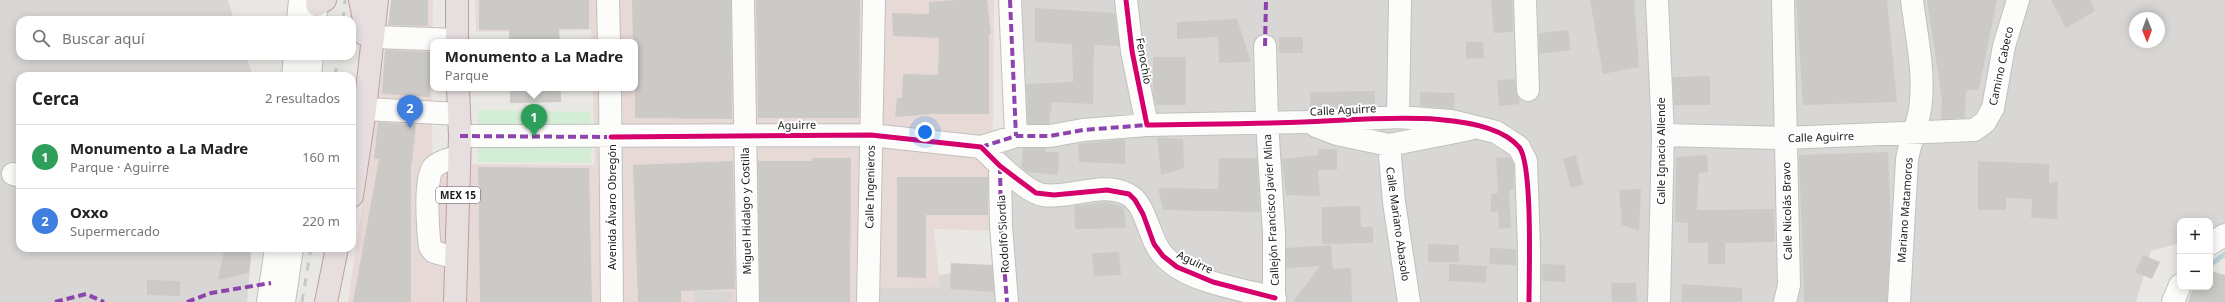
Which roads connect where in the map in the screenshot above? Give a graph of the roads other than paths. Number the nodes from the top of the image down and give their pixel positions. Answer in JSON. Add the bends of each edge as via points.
{"nodes":[{"id":1,"x":360,"y":0,"type":"edge"},
{"id":2,"x":377,"y":0,"type":"edge"},
{"id":3,"x":608,"y":0,"type":"edge"},
{"id":4,"x":743,"y":0,"type":"edge"},
{"id":5,"x":874,"y":0,"type":"edge"},
{"id":6,"x":1010,"y":0,"type":"edge"},
{"id":7,"x":1126,"y":0,"type":"edge"},
{"id":8,"x":1400,"y":0,"type":"edge"},
{"id":9,"x":1525,"y":0,"type":"edge"},
{"id":10,"x":1656,"y":0,"type":"edge"},
{"id":11,"x":1783,"y":0,"type":"edge"},
{"id":12,"x":1912,"y":0,"type":"edge"},
{"id":13,"x":2018,"y":0,"type":"edge"},
{"id":14,"x":456,"y":1,"type":"edge"},
{"id":15,"x":315,"y":5,"type":"edge"},
{"id":16,"x":303,"y":16,"type":"edge"},
{"id":17,"x":374,"y":37,"type":"junction"},
{"id":18,"x":457,"y":39,"type":"edge"},
{"id":19,"x":609,"y":39,"type":"edge"},
{"id":20,"x":430,"y":40,"type":"edge"},
{"id":21,"x":1265,"y":46,"type":"dead end"},
{"id":22,"x":295,"y":60,"type":"edge"},
{"id":23,"x":312,"y":60,"type":"edge"},
{"id":24,"x":293,"y":72,"type":"edge"},
{"id":25,"x":310,"y":72,"type":"edge"},
{"id":26,"x":1528,"y":90,"type":"dead end"},
{"id":27,"x":458,"y":91,"type":"edge"},
{"id":28,"x":610,"y":91,"type":"edge"},
{"id":29,"x":356,"y":99,"type":"edge"},
{"id":30,"x":366,"y":110,"type":"junction"},
{"id":31,"x":459,"y":114,"type":"junction"},
{"id":32,"x":1398,"y":117,"type":"junction"},
{"id":33,"x":1267,"y":122,"type":"junction"},
{"id":34,"x":1304,"y":122,"type":"junction"},
{"id":35,"x":1147,"y":125,"type":"junction"},
{"id":36,"x":1480,"y":126,"type":"junction"},
{"id":37,"x":1978,"y":128,"type":"joint"},
{"id":38,"x":1914,"y":133,"type":"junction"},
{"id":39,"x":871,"y":135,"type":"junction"},
{"id":40,"x":1663,"y":135,"type":"junction"},
{"id":41,"x":744,"y":136,"type":"junction"},
{"id":42,"x":1016,"y":136,"type":"junction"},
{"id":43,"x":611,"y":137,"type":"junction"},
{"id":44,"x":1785,"y":138,"type":"junction"},
{"id":45,"x":1389,"y":145,"type":"junction"},
{"id":46,"x":459,"y":147,"type":"junction"},
{"id":47,"x":982,"y":147,"type":"junction"},
{"id":48,"x":1000,"y":166,"type":"junction"},
{"id":49,"x":356,"y":171,"type":"edge"},
{"id":50,"x":2225,"y":235,"type":"edge"},
{"id":51,"x":2213,"y":242,"type":"edge"},
{"id":52,"x":275,"y":252,"type":"edge"},
{"id":53,"x":291,"y":252,"type":"edge"},
{"id":54,"x":336,"y":252,"type":"edge"},
{"id":55,"x":342,"y":252,"type":"edge"},
{"id":56,"x":456,"y":258,"type":"junction"},
{"id":57,"x":2178,"y":290,"type":"edge"},
{"id":58,"x":1274,"y":300,"type":"edge"},
{"id":59,"x":268,"y":302,"type":"edge"},
{"id":60,"x":284,"y":302,"type":"edge"},
{"id":61,"x":326,"y":302,"type":"edge"},
{"id":62,"x":334,"y":302,"type":"edge"},
{"id":63,"x":454,"y":302,"type":"edge"},
{"id":64,"x":612,"y":302,"type":"edge"},
{"id":65,"x":748,"y":302,"type":"edge"},
{"id":66,"x":868,"y":302,"type":"edge"},
{"id":67,"x":1007,"y":302,"type":"edge"},
{"id":68,"x":1409,"y":302,"type":"edge"},
{"id":69,"x":1529,"y":302,"type":"edge"},
{"id":70,"x":1659,"y":302,"type":"edge"},
{"id":71,"x":1785,"y":302,"type":"edge"},
{"id":72,"x":1898,"y":302,"type":"edge"},
{"id":73,"x":2173,"y":302,"type":"edge"}],
"edges":[{"from":1,"to":29,"type":"highway","via":[[365,24]]},
{"from":2,"to":17,"type":"highway"},
{"from":3,"to":19,"type":"street"},
{"from":4,"to":41,"type":"street","name":"Miguel Hidalgo y Costilla"},
{"from":5,"to":39,"type":"street","name":"Calle Ingenieros"},
{"from":6,"to":42,"type":"street"},
{"from":7,"to":35,"type":"street","name":"Fenochio","via":[[1132,51]]},
{"from":8,"to":32,"type":"street"},
{"from":9,"to":26,"type":"street"},
{"from":10,"to":40,"type":"street","name":"Calle Ignacio Allende"},
{"from":11,"to":44,"type":"street","name":"Calle Nicolás Bravo"},
{"from":12,"to":38,"type":"street","name":"Mariano Matamoros","via":[[1922,84],[1919,118]]},
{"from":13,"to":37,"type":"street","name":"Camino Cabeco","via":[[2004,46],[1993,108]]},
{"from":14,"to":18,"type":"highway"},
{"from":15,"to":16,"type":"street"},
{"from":17,"to":20,"type":"street"},
{"from":17,"to":30,"type":"highway"},
{"from":21,"to":33,"type":"street","name":"Callejón Francisco Javier Mina"},
{"from":22,"to":24,"type":"street"},
{"from":23,"to":25,"type":"street"},
{"from":27,"to":31,"type":"highway","number":"MEX 15"},
{"from":28,"to":43,"type":"street","name":"Avenida Álvaro Obregón"},
{"from":30,"to":31,"type":"street"},
{"from":30,"to":49,"type":"highway"},
{"from":31,"to":46,"type":"highway","number":"MEX 15"},
{"from":32,"to":34,"type":"street","name":"Calle Aguirre"},
{"from":32,"to":36,"type":"street","name":"Calle Aguirre"},
{"from":33,"to":34,"type":"street","name":"Calle Aguirre"},
{"from":33,"to":35,"type":"street","name":"Calle Aguirre"},
{"from":33,"to":58,"type":"street","name":"Callejón Francisco Javier Mina","via":[[1274,233]]},
{"from":34,"to":45,"type":"street","name":"Calle Aguirre","via":[[1337,134]]},
{"from":35,"to":42,"type":"street","name":"Aguirre","via":[[1083,130],[1050,136]]},
{"from":36,"to":45,"type":"street","name":"Calle Aguirre"},
{"from":36,"to":69,"type":"street","name":"Calle Aguirre","via":[[1509,139],[1519,147],[1526,161],[1530,248]]},
{"from":37,"to":38,"type":"street","name":"Calle Aguirre","via":[[1966,132]]},
{"from":38,"to":44,"type":"street","name":"Calle Aguirre"},
{"from":38,"to":72,"type":"street","name":"Mariano Matamoros","via":[[1907,166]]},
{"from":39,"to":41,"type":"street","name":"Aguirre"},
{"from":39,"to":47,"type":"street","name":"Aguirre"},
{"from":39,"to":66,"type":"street","name":"Calle Ingenieros"},
{"from":40,"to":44,"type":"street","name":"Calle Aguirre"},
{"from":40,"to":70,"type":"street","name":"Calle Ignacio Allende"},
{"from":41,"to":43,"type":"street","name":"Aguirre"},
{"from":41,"to":65,"type":"street","name":"Miguel Hidalgo y Costilla"},
{"from":42,"to":47,"type":"street","name":"Aguirre"},
{"from":43,"to":46,"type":"street","name":"Aguirre"},
{"from":43,"to":64,"type":"street","name":"Avenida Álvaro Obregón"},
{"from":44,"to":71,"type":"street","name":"Calle Nicolás Bravo","via":[[1789,285]]},
{"from":45,"to":68,"type":"street","name":"Calle Mariano Abasolo","via":[[1394,202]]},
{"from":46,"to":56,"type":"highway","number":"MEX 15"},
{"from":46,"to":56,"type":"street","name":"Aguirre","via":[[433,168],[428,191],[430,247],[434,252]]},
{"from":47,"to":48,"type":"street"},
{"from":48,"to":58,"type":"street","name":"Aguirre","via":[[1031,190],[1044,195],[1097,190],[1121,191],[1135,200],[1144,214],[1154,244],[1177,267],[1213,282]]},
{"from":48,"to":67,"type":"street","name":"Rodolfo Siordia","via":[[1001,226]]},
{"from":50,"to":51,"type":"street"},
{"from":52,"to":59,"type":"street"},
{"from":53,"to":60,"type":"street"},
{"from":54,"to":61,"type":"highway"},
{"from":55,"to":62,"type":"highway"},
{"from":56,"to":63,"type":"highway","number":"MEX 15"},
{"from":57,"to":73,"type":"street"}]}
